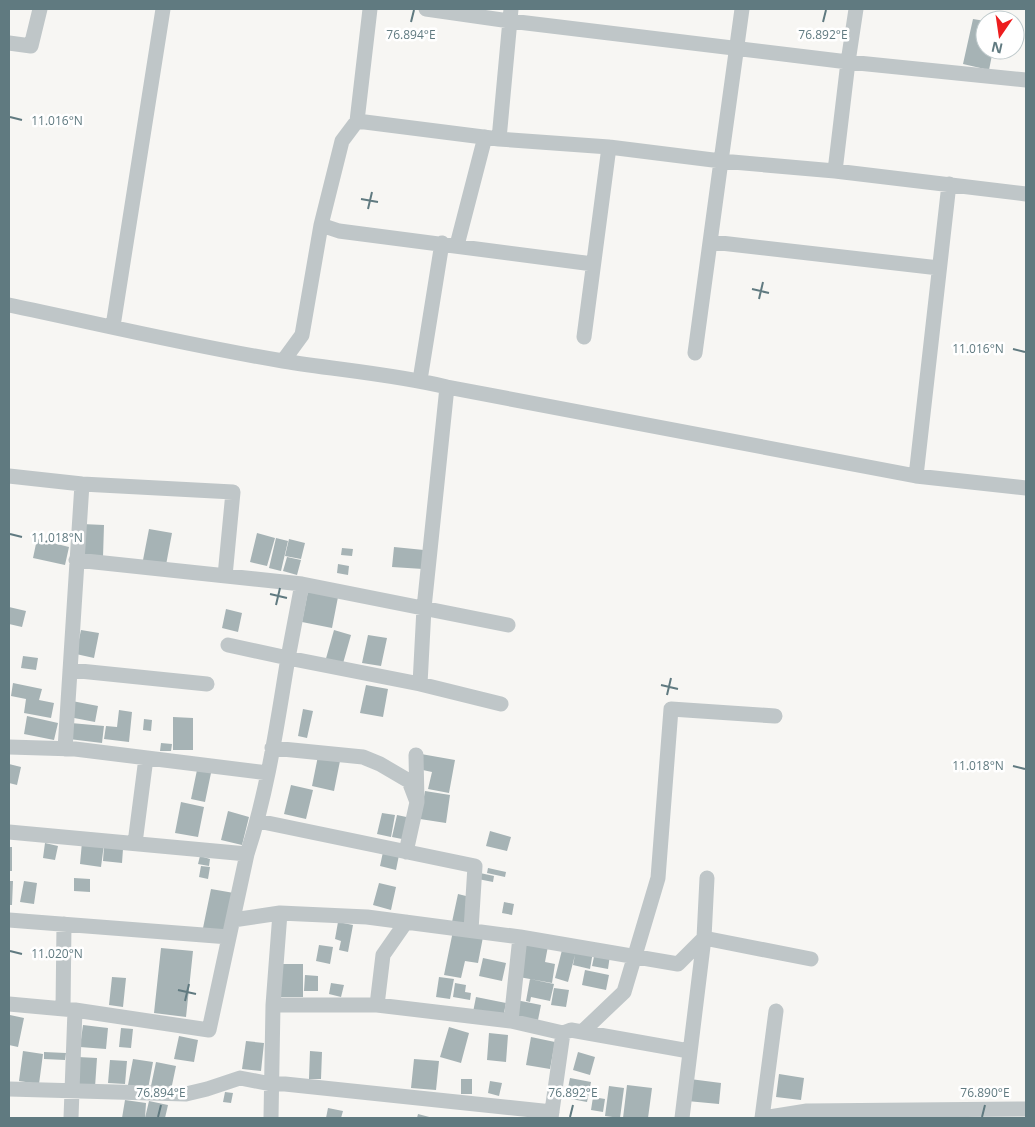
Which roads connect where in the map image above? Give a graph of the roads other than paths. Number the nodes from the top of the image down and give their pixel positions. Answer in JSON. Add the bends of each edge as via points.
{"nodes":[{"id":1,"x":40,"y":9,"type":"edge"},
{"id":2,"x":163,"y":9,"type":"edge"},
{"id":3,"x":370,"y":9,"type":"edge"},
{"id":4,"x":426,"y":9,"type":"edge"},
{"id":5,"x":742,"y":9,"type":"edge"},
{"id":6,"x":856,"y":9,"type":"edge"},
{"id":7,"x":510,"y":15,"type":"edge"},
{"id":8,"x":9,"y":43,"type":"edge"},
{"id":9,"x":736,"y":49,"type":"junction"},
{"id":10,"x":848,"y":62,"type":"junction"},
{"id":11,"x":1026,"y":80,"type":"edge"},
{"id":12,"x":357,"y":121,"type":"junction"},
{"id":13,"x":492,"y":138,"type":"junction"},
{"id":14,"x":609,"y":147,"type":"junction"},
{"id":15,"x":721,"y":161,"type":"junction"},
{"id":16,"x":835,"y":172,"type":"junction"},
{"id":17,"x":948,"y":184,"type":"junction"},
{"id":18,"x":1026,"y":194,"type":"edge"},
{"id":19,"x":321,"y":225,"type":"junction"},
{"id":20,"x":712,"y":242,"type":"junction"},
{"id":21,"x":449,"y":244,"type":"junction"},
{"id":22,"x":593,"y":264,"type":"junction"},
{"id":23,"x":939,"y":268,"type":"junction"},
{"id":24,"x":9,"y":306,"type":"edge"},
{"id":25,"x":113,"y":326,"type":"junction"},
{"id":26,"x":584,"y":336,"type":"dead end"},
{"id":27,"x":696,"y":353,"type":"dead end"},
{"id":28,"x":283,"y":361,"type":"junction"},
{"id":29,"x":420,"y":380,"type":"junction"},
{"id":30,"x":447,"y":387,"type":"junction"},
{"id":31,"x":9,"y":476,"type":"edge"},
{"id":32,"x":916,"y":476,"type":"junction"},
{"id":33,"x":82,"y":484,"type":"junction"},
{"id":34,"x":1026,"y":488,"type":"edge"},
{"id":35,"x":76,"y":560,"type":"junction"},
{"id":36,"x":225,"y":576,"type":"junction"},
{"id":37,"x":302,"y":584,"type":"junction"},
{"id":38,"x":424,"y":608,"type":"junction"},
{"id":39,"x":508,"y":625,"type":"dead end"},
{"id":40,"x":228,"y":645,"type":"dead end"},
{"id":41,"x":288,"y":658,"type":"junction"},
{"id":42,"x":70,"y":670,"type":"junction"},
{"id":43,"x":207,"y":684,"type":"dead end"},
{"id":44,"x":420,"y":684,"type":"junction"},
{"id":45,"x":501,"y":704,"type":"dead end"},
{"id":46,"x":775,"y":716,"type":"dead end"},
{"id":47,"x":9,"y":747,"type":"edge"},
{"id":48,"x":272,"y":748,"type":"junction"},
{"id":49,"x":65,"y":749,"type":"junction"},
{"id":50,"x":416,"y":755,"type":"dead end"},
{"id":51,"x":146,"y":758,"type":"junction"},
{"id":52,"x":268,"y":773,"type":"junction"},
{"id":53,"x":417,"y":802,"type":"junction"},
{"id":54,"x":258,"y":821,"type":"junction"},
{"id":55,"x":9,"y":832,"type":"edge"},
{"id":56,"x":135,"y":843,"type":"junction"},
{"id":57,"x":406,"y":852,"type":"junction"},
{"id":58,"x":247,"y":854,"type":"junction"},
{"id":59,"x":707,"y":878,"type":"dead end"},
{"id":60,"x":280,"y":913,"type":"junction"},
{"id":61,"x":9,"y":920,"type":"edge"},
{"id":62,"x":233,"y":920,"type":"junction"},
{"id":63,"x":406,"y":922,"type":"junction"},
{"id":64,"x":64,"y":924,"type":"junction"},
{"id":65,"x":471,"y":930,"type":"junction"},
{"id":66,"x":229,"y":937,"type":"junction"},
{"id":67,"x":520,"y":937,"type":"junction"},
{"id":68,"x":704,"y":938,"type":"junction"},
{"id":69,"x":634,"y":957,"type":"junction"},
{"id":70,"x":811,"y":959,"type":"dead end"},
{"id":71,"x":9,"y":1004,"type":"edge"},
{"id":72,"x":273,"y":1005,"type":"junction"},
{"id":73,"x":377,"y":1005,"type":"junction"},
{"id":74,"x":69,"y":1010,"type":"junction"},
{"id":75,"x":776,"y":1011,"type":"dead end"},
{"id":76,"x":511,"y":1021,"type":"junction"},
{"id":77,"x":582,"y":1032,"type":"junction"},
{"id":78,"x":563,"y":1033,"type":"junction"},
{"id":79,"x":689,"y":1050,"type":"junction"},
{"id":80,"x":271,"y":1084,"type":"junction"},
{"id":81,"x":9,"y":1089,"type":"edge"},
{"id":82,"x":73,"y":1091,"type":"junction"},
{"id":83,"x":1026,"y":1108,"type":"edge"},
{"id":84,"x":552,"y":1115,"type":"edge"},
{"id":85,"x":71,"y":1118,"type":"edge"},
{"id":86,"x":271,"y":1118,"type":"edge"},
{"id":87,"x":682,"y":1118,"type":"edge"},
{"id":88,"x":762,"y":1118,"type":"edge"}],
"edges":[{"from":1,"to":8,"type":"street","via":[[31,46]]},
{"from":2,"to":25,"type":"street"},
{"from":3,"to":12,"type":"street"},
{"from":4,"to":7,"type":"street"},
{"from":5,"to":9,"type":"street"},
{"from":6,"to":10,"type":"street"},
{"from":7,"to":9,"type":"street"},
{"from":7,"to":13,"type":"street"},
{"from":9,"to":10,"type":"street"},
{"from":9,"to":15,"type":"street"},
{"from":10,"to":11,"type":"street"},
{"from":10,"to":16,"type":"street"},
{"from":12,"to":13,"type":"street"},
{"from":12,"to":19,"type":"street","via":[[342,141]]},
{"from":13,"to":14,"type":"street"},
{"from":13,"to":21,"type":"street"},
{"from":14,"to":15,"type":"street"},
{"from":14,"to":22,"type":"street"},
{"from":15,"to":16,"type":"street"},
{"from":15,"to":20,"type":"street"},
{"from":16,"to":17,"type":"street"},
{"from":17,"to":18,"type":"street"},
{"from":17,"to":23,"type":"street"},
{"from":19,"to":21,"type":"street","via":[[338,231]]},
{"from":19,"to":28,"type":"street","via":[[302,335]]},
{"from":20,"to":23,"type":"street"},
{"from":20,"to":27,"type":"street"},
{"from":21,"to":22,"type":"street"},
{"from":21,"to":29,"type":"street"},
{"from":22,"to":26,"type":"street"},
{"from":23,"to":32,"type":"street"},
{"from":24,"to":25,"type":"street"},
{"from":25,"to":28,"type":"street"},
{"from":28,"to":29,"type":"street"},
{"from":29,"to":30,"type":"street"},
{"from":30,"to":32,"type":"street"},
{"from":30,"to":38,"type":"street"},
{"from":31,"to":33,"type":"street"},
{"from":32,"to":34,"type":"street"},
{"from":33,"to":35,"type":"street"},
{"from":33,"to":36,"type":"street","via":[[233,492]]},
{"from":35,"to":36,"type":"street"},
{"from":35,"to":42,"type":"street"},
{"from":36,"to":37,"type":"street"},
{"from":37,"to":38,"type":"street"},
{"from":37,"to":41,"type":"street"},
{"from":38,"to":39,"type":"street"},
{"from":38,"to":44,"type":"street"},
{"from":40,"to":41,"type":"street"},
{"from":41,"to":44,"type":"street"},
{"from":41,"to":48,"type":"street"},
{"from":42,"to":43,"type":"street"},
{"from":42,"to":49,"type":"street"},
{"from":44,"to":45,"type":"street"},
{"from":46,"to":69,"type":"street","via":[[671,709],[658,878]]},
{"from":47,"to":49,"type":"street"},
{"from":48,"to":52,"type":"street"},
{"from":48,"to":53,"type":"street","via":[[363,757],[410,781]]},
{"from":49,"to":51,"type":"street"},
{"from":50,"to":53,"type":"street"},
{"from":51,"to":52,"type":"street"},
{"from":51,"to":56,"type":"street"},
{"from":52,"to":54,"type":"street"},
{"from":53,"to":57,"type":"street"},
{"from":54,"to":57,"type":"street"},
{"from":54,"to":58,"type":"street"},
{"from":55,"to":56,"type":"street"},
{"from":56,"to":58,"type":"street"},
{"from":57,"to":65,"type":"street","via":[[475,866]]},
{"from":58,"to":62,"type":"street"},
{"from":59,"to":68,"type":"street"},
{"from":60,"to":62,"type":"street"},
{"from":60,"to":63,"type":"street","via":[[367,916]]},
{"from":60,"to":72,"type":"street"},
{"from":61,"to":64,"type":"street"},
{"from":62,"to":66,"type":"street"},
{"from":63,"to":65,"type":"street"},
{"from":63,"to":73,"type":"street","via":[[383,955]]},
{"from":64,"to":66,"type":"street"},
{"from":64,"to":74,"type":"street"},
{"from":65,"to":67,"type":"street"},
{"from":66,"to":74,"type":"street","via":[[209,1030]]},
{"from":67,"to":69,"type":"street"},
{"from":67,"to":76,"type":"street"},
{"from":68,"to":69,"type":"street","via":[[678,964]]},
{"from":68,"to":70,"type":"street"},
{"from":68,"to":79,"type":"street"},
{"from":69,"to":77,"type":"street","via":[[624,992]]},
{"from":71,"to":74,"type":"street"},
{"from":72,"to":73,"type":"street"},
{"from":72,"to":80,"type":"street"},
{"from":73,"to":76,"type":"street"},
{"from":74,"to":82,"type":"street"},
{"from":75,"to":88,"type":"street"},
{"from":76,"to":78,"type":"street"},
{"from":77,"to":78,"type":"street","via":[[571,1030]]},
{"from":77,"to":79,"type":"street"},
{"from":78,"to":84,"type":"street"},
{"from":79,"to":87,"type":"street"},
{"from":80,"to":82,"type":"street","via":[[240,1078],[186,1094]]},
{"from":80,"to":84,"type":"street"},
{"from":80,"to":86,"type":"street"},
{"from":81,"to":82,"type":"street"},
{"from":82,"to":85,"type":"street"},
{"from":83,"to":88,"type":"street","via":[[807,1111]]}]}
